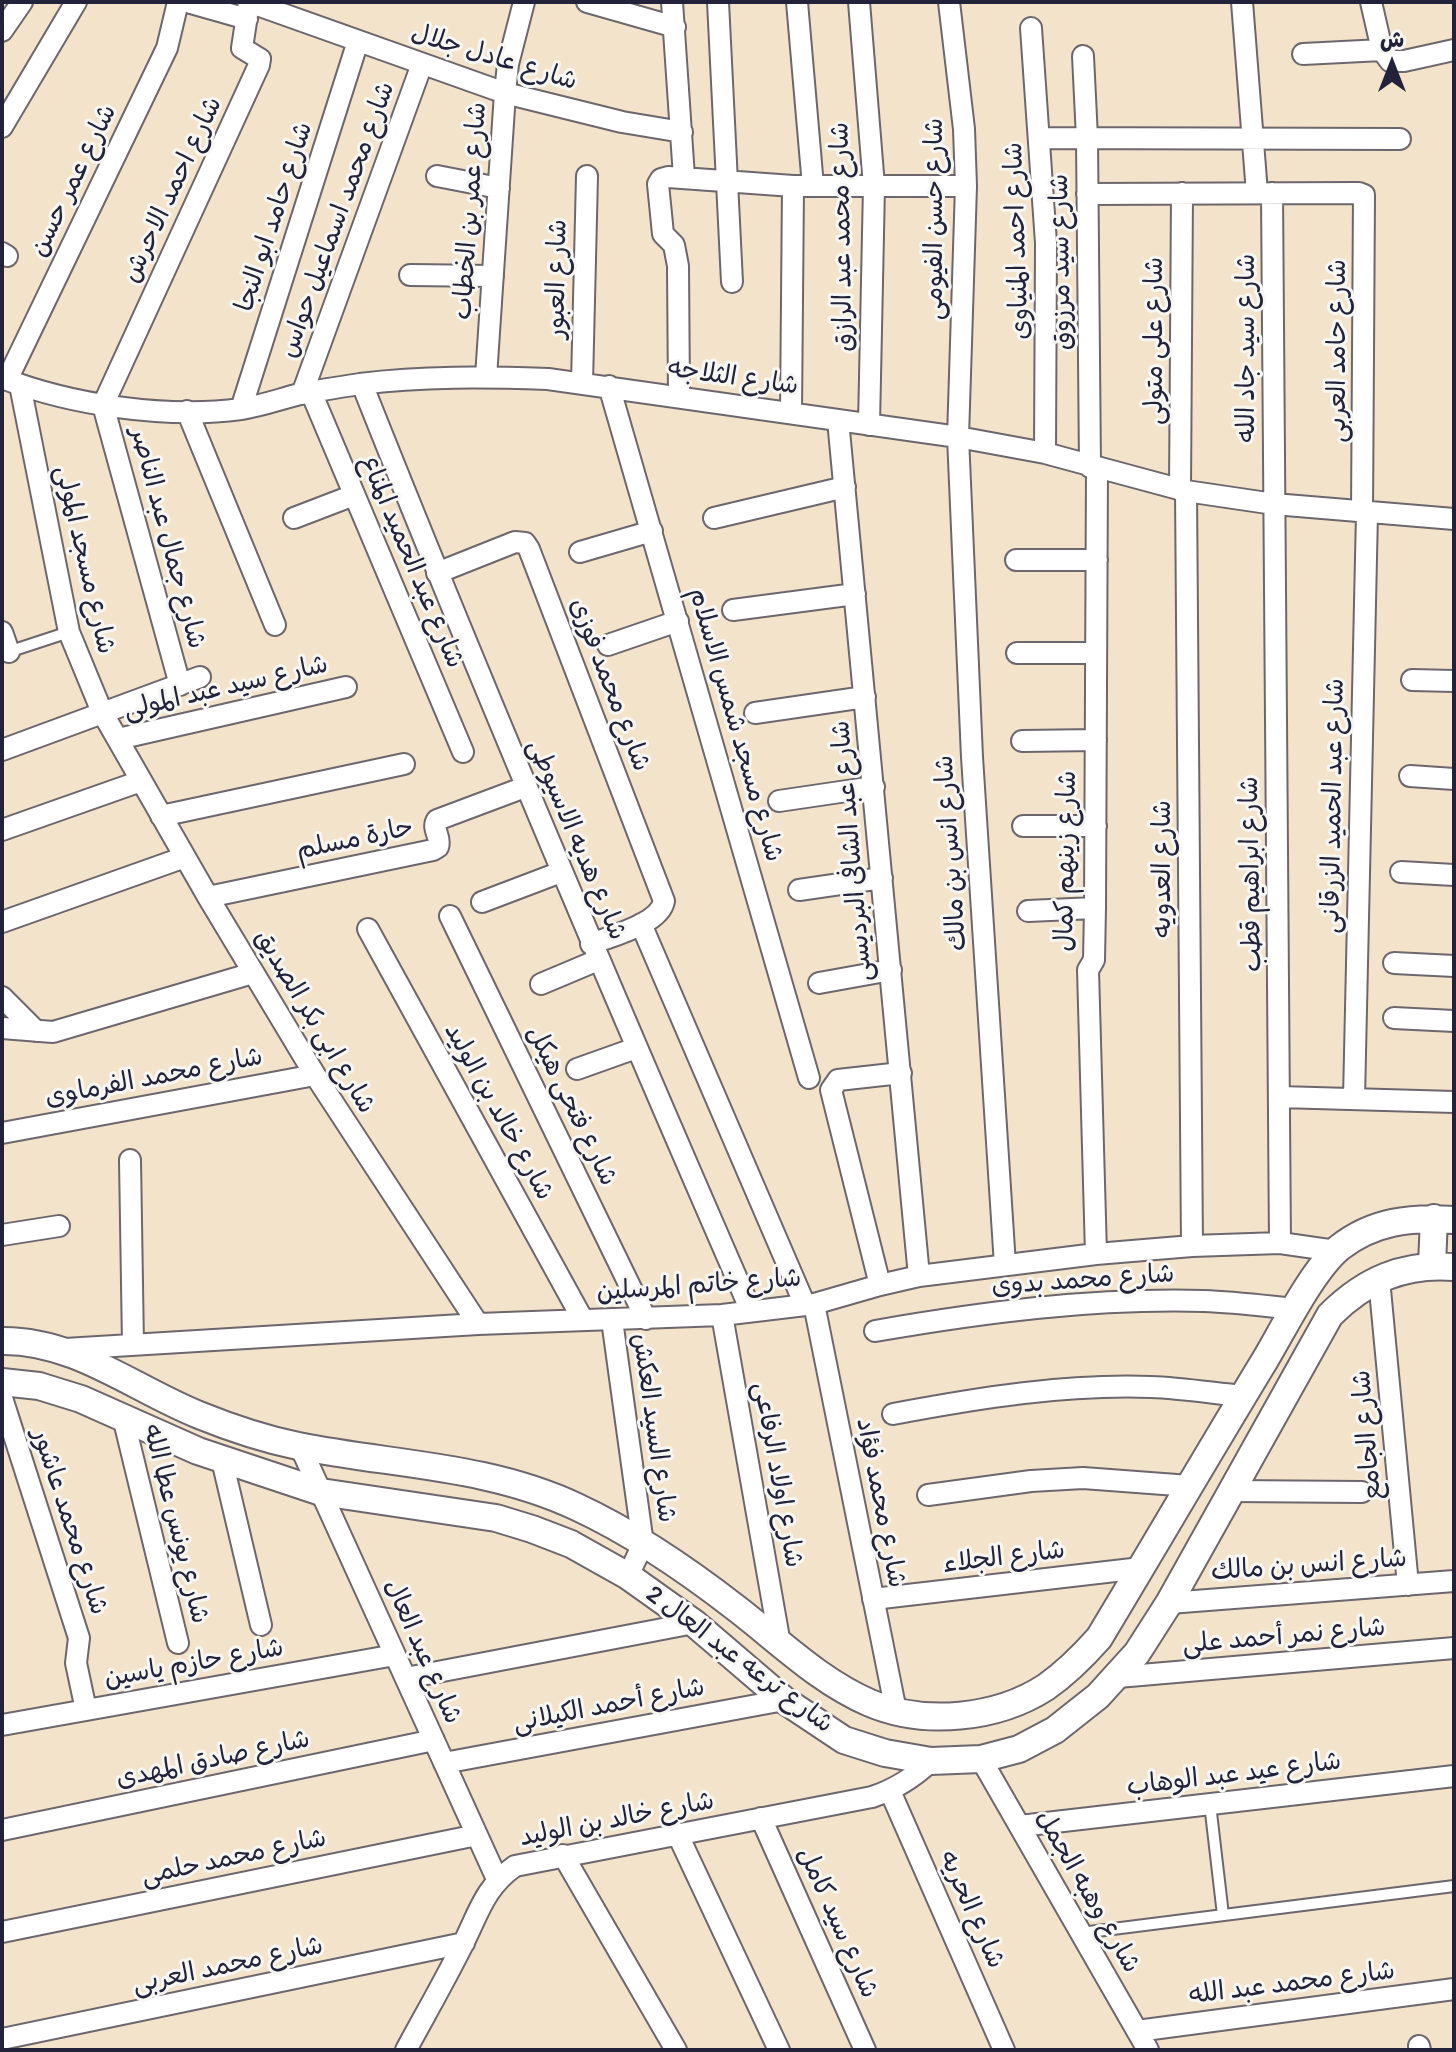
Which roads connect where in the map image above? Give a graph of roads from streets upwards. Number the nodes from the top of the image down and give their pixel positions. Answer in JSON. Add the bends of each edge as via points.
{"nodes":[{"id":1,"x":22,"y":2,"type":"edge"},
{"id":2,"x":76,"y":2,"type":"edge"},
{"id":3,"x":178,"y":2,"type":"edge"},
{"id":4,"x":187,"y":2,"type":"edge"},
{"id":5,"x":524,"y":2,"type":"edge"},
{"id":6,"x":587,"y":2,"type":"edge"},
{"id":7,"x":672,"y":2,"type":"edge"},
{"id":8,"x":718,"y":2,"type":"edge"},
{"id":9,"x":797,"y":2,"type":"edge"},
{"id":10,"x":859,"y":2,"type":"edge"},
{"id":11,"x":949,"y":2,"type":"edge"},
{"id":12,"x":1242,"y":2,"type":"edge"},
{"id":13,"x":1371,"y":2,"type":"edge"},
{"id":14,"x":248,"y":10,"type":"edge"},
{"id":15,"x":675,"y":27,"type":"junction"},
{"id":16,"x":1031,"y":28,"type":"dead end"},
{"id":17,"x":2,"y":31,"type":"edge"},
{"id":18,"x":358,"y":41,"type":"junction"},
{"id":19,"x":1382,"y":50,"type":"junction"},
{"id":20,"x":1454,"y":50,"type":"edge"},
{"id":21,"x":1303,"y":54,"type":"dead end"},
{"id":22,"x":1083,"y":56,"type":"dead end"},
{"id":23,"x":422,"y":64,"type":"junction"},
{"id":24,"x":505,"y":93,"type":"junction"},
{"id":25,"x":2,"y":127,"type":"edge"},
{"id":26,"x":682,"y":132,"type":"junction"},
{"id":27,"x":1041,"y":138,"type":"junction"},
{"id":28,"x":1087,"y":138,"type":"junction"},
{"id":29,"x":1253,"y":138,"type":"junction"},
{"id":30,"x":1400,"y":139,"type":"dead end"},
{"id":31,"x":437,"y":176,"type":"dead end"},
{"id":32,"x":587,"y":176,"type":"dead end"},
{"id":33,"x":684,"y":177,"type":"junction"},
{"id":34,"x":729,"y":183,"type":"junction"},
{"id":35,"x":803,"y":186,"type":"junction"},
{"id":36,"x":874,"y":186,"type":"junction"},
{"id":37,"x":966,"y":186,"type":"junction"},
{"id":38,"x":499,"y":188,"type":"junction"},
{"id":39,"x":1182,"y":193,"type":"junction"},
{"id":40,"x":1264,"y":193,"type":"junction"},
{"id":41,"x":1087,"y":194,"type":"junction"},
{"id":42,"x":410,"y":275,"type":"dead end"},
{"id":43,"x":493,"y":276,"type":"junction"},
{"id":44,"x":732,"y":282,"type":"dead end"},
{"id":45,"x":486,"y":377,"type":"junction"},
{"id":46,"x":10,"y":381,"type":"edge"},
{"id":47,"x":582,"y":383,"type":"junction"},
{"id":48,"x":362,"y":384,"type":"junction"},
{"id":49,"x":609,"y":386,"type":"junction"},
{"id":50,"x":307,"y":393,"type":"junction"},
{"id":51,"x":679,"y":396,"type":"junction"},
{"id":52,"x":103,"y":405,"type":"junction"},
{"id":53,"x":241,"y":409,"type":"junction"},
{"id":54,"x":187,"y":411,"type":"junction"},
{"id":55,"x":791,"y":413,"type":"junction"},
{"id":56,"x":838,"y":420,"type":"junction"},
{"id":57,"x":869,"y":425,"type":"junction"},
{"id":58,"x":958,"y":437,"type":"junction"},
{"id":59,"x":1045,"y":453,"type":"junction"},
{"id":60,"x":1094,"y":468,"type":"junction"},
{"id":61,"x":845,"y":487,"type":"junction"},
{"id":62,"x":1183,"y":490,"type":"junction"},
{"id":63,"x":354,"y":495,"type":"junction"},
{"id":64,"x":1274,"y":504,"type":"junction"},
{"id":65,"x":1365,"y":513,"type":"junction"},
{"id":66,"x":294,"y":518,"type":"dead end"},
{"id":67,"x":714,"y":518,"type":"dead end"},
{"id":68,"x":1454,"y":519,"type":"edge"},
{"id":69,"x":652,"y":531,"type":"junction"},
{"id":70,"x":580,"y":552,"type":"dead end"},
{"id":71,"x":1016,"y":560,"type":"dead end"},
{"id":72,"x":1097,"y":560,"type":"junction"},
{"id":73,"x":437,"y":573,"type":"junction"},
{"id":74,"x":855,"y":594,"type":"junction"},
{"id":75,"x":733,"y":610,"type":"dead end"},
{"id":76,"x":678,"y":621,"type":"junction"},
{"id":77,"x":275,"y":625,"type":"dead end"},
{"id":78,"x":608,"y":645,"type":"dead end"},
{"id":79,"x":1017,"y":653,"type":"dead end"},
{"id":80,"x":1096,"y":653,"type":"junction"},
{"id":81,"x":200,"y":677,"type":"dead end"},
{"id":82,"x":1412,"y":680,"type":"dead end"},
{"id":83,"x":1454,"y":681,"type":"edge"},
{"id":84,"x":180,"y":685,"type":"junction"},
{"id":85,"x":346,"y":687,"type":"dead end"},
{"id":86,"x":865,"y":697,"type":"junction"},
{"id":87,"x":102,"y":712,"type":"junction"},
{"id":88,"x":755,"y":713,"type":"dead end"},
{"id":89,"x":118,"y":739,"type":"junction"},
{"id":90,"x":1096,"y":740,"type":"junction"},
{"id":91,"x":1022,"y":741,"type":"dead end"},
{"id":92,"x":2,"y":750,"type":"edge"},
{"id":93,"x":463,"y":752,"type":"dead end"},
{"id":94,"x":404,"y":764,"type":"dead end"},
{"id":95,"x":1410,"y":776,"type":"dead end"},
{"id":96,"x":1454,"y":779,"type":"edge"},
{"id":97,"x":141,"y":781,"type":"junction"},
{"id":98,"x":525,"y":787,"type":"junction"},
{"id":99,"x":874,"y":787,"type":"junction"},
{"id":100,"x":779,"y":801,"type":"dead end"},
{"id":101,"x":161,"y":816,"type":"junction"},
{"id":102,"x":1023,"y":826,"type":"dead end"},
{"id":103,"x":1096,"y":826,"type":"junction"},
{"id":104,"x":2,"y":830,"type":"edge"},
{"id":105,"x":185,"y":857,"type":"junction"},
{"id":106,"x":561,"y":872,"type":"junction"},
{"id":107,"x":1401,"y":872,"type":"dead end"},
{"id":108,"x":1454,"y":875,"type":"edge"},
{"id":109,"x":882,"y":878,"type":"junction"},
{"id":110,"x":799,"y":890,"type":"dead end"},
{"id":111,"x":208,"y":897,"type":"junction"},
{"id":112,"x":482,"y":902,"type":"dead end"},
{"id":113,"x":1095,"y":908,"type":"junction"},
{"id":114,"x":1028,"y":911,"type":"dead end"},
{"id":115,"x":450,"y":916,"type":"dead end"},
{"id":116,"x":2,"y":922,"type":"edge"},
{"id":117,"x":641,"y":924,"type":"junction"},
{"id":118,"x":368,"y":929,"type":"dead end"},
{"id":119,"x":594,"y":952,"type":"junction"},
{"id":120,"x":1394,"y":963,"type":"dead end"},
{"id":121,"x":1454,"y":966,"type":"edge"},
{"id":122,"x":891,"y":970,"type":"junction"},
{"id":123,"x":253,"y":973,"type":"junction"},
{"id":124,"x":819,"y":983,"type":"dead end"},
{"id":125,"x":541,"y":984,"type":"dead end"},
{"id":126,"x":2,"y":997,"type":"edge"},
{"id":127,"x":1394,"y":1018,"type":"dead end"},
{"id":128,"x":1454,"y":1021,"type":"edge"},
{"id":129,"x":2,"y":1028,"type":"edge"},
{"id":130,"x":38,"y":1033,"type":"junction"},
{"id":131,"x":636,"y":1048,"type":"junction"},
{"id":132,"x":577,"y":1069,"type":"dead end"},
{"id":133,"x":901,"y":1073,"type":"junction"},
{"id":134,"x":315,"y":1075,"type":"junction"},
{"id":135,"x":809,"y":1078,"type":"dead end"},
{"id":136,"x":1280,"y":1097,"type":"junction"},
{"id":137,"x":1354,"y":1099,"type":"junction"},
{"id":138,"x":1454,"y":1102,"type":"edge"},
{"id":139,"x":2,"y":1133,"type":"edge"},
{"id":140,"x":130,"y":1160,"type":"dead end"},
{"id":141,"x":1444,"y":1219,"type":"edge"},
{"id":142,"x":59,"y":1226,"type":"dead end"},
{"id":143,"x":2,"y":1235,"type":"edge"},
{"id":144,"x":1280,"y":1243,"type":"junction"},
{"id":145,"x":1192,"y":1246,"type":"junction"},
{"id":146,"x":1336,"y":1251,"type":"junction"},
{"id":147,"x":1096,"y":1254,"type":"junction"},
{"id":148,"x":1005,"y":1265,"type":"junction"},
{"id":149,"x":1443,"y":1266,"type":"edge"},
{"id":150,"x":919,"y":1276,"type":"junction"},
{"id":151,"x":1379,"y":1279,"type":"junction"},
{"id":152,"x":880,"y":1285,"type":"junction"},
{"id":153,"x":810,"y":1305,"type":"junction"},
{"id":154,"x":1295,"y":1309,"type":"junction"},
{"id":155,"x":751,"y":1311,"type":"junction"},
{"id":156,"x":722,"y":1315,"type":"junction"},
{"id":157,"x":646,"y":1319,"type":"junction"},
{"id":158,"x":583,"y":1320,"type":"junction"},
{"id":159,"x":612,"y":1320,"type":"junction"},
{"id":160,"x":478,"y":1324,"type":"junction"},
{"id":161,"x":875,"y":1331,"type":"dead end"},
{"id":162,"x":2,"y":1341,"type":"edge"},
{"id":163,"x":133,"y":1345,"type":"junction"},
{"id":164,"x":61,"y":1349,"type":"junction"},
{"id":165,"x":2,"y":1382,"type":"edge"},
{"id":166,"x":1243,"y":1396,"type":"junction"},
{"id":167,"x":2,"y":1398,"type":"edge"},
{"id":168,"x":893,"y":1414,"type":"dead end"},
{"id":169,"x":123,"y":1417,"type":"junction"},
{"id":170,"x":300,"y":1446,"type":"junction"},
{"id":171,"x":222,"y":1460,"type":"junction"},
{"id":172,"x":1190,"y":1486,"type":"junction"},
{"id":173,"x":1231,"y":1491,"type":"junction"},
{"id":174,"x":321,"y":1492,"type":"junction"},
{"id":175,"x":1362,"y":1492,"type":"dead end"},
{"id":176,"x":928,"y":1495,"type":"dead end"},
{"id":177,"x":643,"y":1544,"type":"junction"},
{"id":178,"x":1141,"y":1568,"type":"junction"},
{"id":179,"x":628,"y":1576,"type":"junction"},
{"id":180,"x":1454,"y":1581,"type":"edge"},
{"id":181,"x":1408,"y":1585,"type":"junction"},
{"id":182,"x":873,"y":1599,"type":"junction"},
{"id":183,"x":1169,"y":1603,"type":"junction"},
{"id":184,"x":694,"y":1623,"type":"junction"},
{"id":185,"x":261,"y":1625,"type":"dead end"},
{"id":186,"x":178,"y":1643,"type":"dead end"},
{"id":187,"x":780,"y":1644,"type":"junction"},
{"id":188,"x":1454,"y":1648,"type":"edge"},
{"id":189,"x":395,"y":1655,"type":"junction"},
{"id":190,"x":1118,"y":1677,"type":"junction"},
{"id":191,"x":406,"y":1678,"type":"junction"},
{"id":192,"x":784,"y":1700,"type":"junction"},
{"id":193,"x":870,"y":1703,"type":"junction"},
{"id":194,"x":86,"y":1710,"type":"junction"},
{"id":195,"x":896,"y":1711,"type":"junction"},
{"id":196,"x":2,"y":1722,"type":"edge"},
{"id":197,"x":434,"y":1740,"type":"junction"},
{"id":198,"x":861,"y":1745,"type":"junction"},
{"id":199,"x":981,"y":1759,"type":"junction"},
{"id":200,"x":931,"y":1761,"type":"junction"},
{"id":201,"x":444,"y":1763,"type":"junction"},
{"id":202,"x":1454,"y":1776,"type":"edge"},
{"id":203,"x":890,"y":1791,"type":"junction"},
{"id":204,"x":761,"y":1818,"type":"junction"},
{"id":205,"x":1020,"y":1826,"type":"junction"},
{"id":206,"x":2,"y":1830,"type":"edge"},
{"id":207,"x":677,"y":1833,"type":"junction"},
{"id":208,"x":477,"y":1835,"type":"junction"},
{"id":209,"x":563,"y":1855,"type":"junction"},
{"id":210,"x":497,"y":1879,"type":"junction"},
{"id":211,"x":2,"y":1932,"type":"edge"},
{"id":212,"x":464,"y":1943,"type":"junction"},
{"id":213,"x":1454,"y":1989,"type":"edge"},
{"id":214,"x":1137,"y":2031,"type":"junction"},
{"id":215,"x":2,"y":2039,"type":"edge"},
{"id":216,"x":406,"y":2050,"type":"edge"},
{"id":217,"x":676,"y":2050,"type":"edge"},
{"id":218,"x":779,"y":2050,"type":"edge"},
{"id":219,"x":865,"y":2050,"type":"edge"},
{"id":220,"x":1004,"y":2050,"type":"edge"},
{"id":221,"x":1148,"y":2050,"type":"edge"}],
"edges":[{"from":1,"to":17,"type":"street"},
{"from":2,"to":25,"type":"street"},
{"from":3,"to":46,"type":"street","name":"شارع عمر حسن","via":[[167,48]]},
{"from":4,"to":14,"type":"street","name":"شارع عادل جلال"},
{"from":5,"to":24,"type":"street","name":"شارع عمر بن الخطاب"},
{"from":6,"to":15,"type":"street"},
{"from":7,"to":15,"type":"street"},
{"from":8,"to":34,"type":"street"},
{"from":9,"to":35,"type":"street"},
{"from":10,"to":36,"type":"street","name":"شارع محمد عبد الرازق"},
{"from":11,"to":37,"type":"street","name":"شارع حسن الفيومى"},
{"from":12,"to":29,"type":"street","name":"شارع سيد جاد الله"},
{"from":13,"to":19,"type":"street"},
{"from":14,"to":18,"type":"street","name":"شارع عادل جلال"},
{"from":14,"to":52,"type":"street","name":"شارع احمد الاحرش","via":[[242,48],[258,56],[259,65]]},
{"from":15,"to":26,"type":"street"},
{"from":16,"to":27,"type":"street","name":"شارع احمد المنياوى"},
{"from":18,"to":23,"type":"street","name":"شارع عادل جلال"},
{"from":18,"to":53,"type":"street","name":"شارع حامد ابو النجا"},
{"from":19,"to":20,"type":"street","via":[[1395,62]]},
{"from":19,"to":21,"type":"street"},
{"from":22,"to":28,"type":"street","name":"شارع سيد مرزوق"},
{"from":23,"to":24,"type":"street","name":"شارع عادل جلال"},
{"from":23,"to":50,"type":"street","name":"شارع محمد اسماعيل حواس"},
{"from":24,"to":26,"type":"street","name":"شارع عادل جلال"},
{"from":24,"to":38,"type":"street","name":"شارع عمر بن الخطاب"},
{"from":26,"to":33,"type":"street"},
{"from":27,"to":28,"type":"street"},
{"from":27,"to":59,"type":"street","name":"شارع احمد المنياوى"},
{"from":28,"to":29,"type":"street"},
{"from":28,"to":41,"type":"street","name":"شارع سيد مرزوق"},
{"from":29,"to":30,"type":"street"},
{"from":29,"to":40,"type":"street","name":"شارع سيد جاد الله"},
{"from":31,"to":38,"type":"street"},
{"from":32,"to":47,"type":"street","name":"شارع العبور"},
{"from":33,"to":34,"type":"street"},
{"from":33,"to":51,"type":"street","via":[[664,177],[658,184],[663,234],[674,245],[678,266]]},
{"from":34,"to":35,"type":"street"},
{"from":34,"to":44,"type":"street"},
{"from":35,"to":36,"type":"street"},
{"from":35,"to":55,"type":"street"},
{"from":36,"to":37,"type":"street"},
{"from":36,"to":57,"type":"street","name":"شارع محمد عبد الرازق"},
{"from":37,"to":58,"type":"street","name":"شارع حسن الفيومى"},
{"from":38,"to":43,"type":"street","name":"شارع عمر بن الخطاب"},
{"from":39,"to":40,"type":"street"},
{"from":39,"to":41,"type":"street"},
{"from":39,"to":62,"type":"street","name":"شارع على متولى"},
{"from":40,"to":64,"type":"street","name":"شارع سيد جاد الله"},
{"from":40,"to":65,"type":"street","name":"شارع حامد العربى","via":[[1364,195]]},
{"from":41,"to":60,"type":"street","name":"شارع سيد مرزوق"},
{"from":42,"to":43,"type":"street"},
{"from":43,"to":45,"type":"street","name":"شارع عمر بن الخطاب"},
{"from":45,"to":47,"type":"street","name":"شارع الثلاجه"},
{"from":45,"to":48,"type":"street","name":"شارع الثلاجه"},
{"from":46,"to":52,"type":"street","name":"شارع الثلاجه"},
{"from":46,"to":87,"type":"street","name":"شارع مسجد المولى","via":[[69,632]]},
{"from":47,"to":49,"type":"street","name":"شارع الثلاجه"},
{"from":48,"to":50,"type":"street","name":"شارع الثلاجه"},
{"from":48,"to":73,"type":"street","name":"شارع هديه الاسيوطى"},
{"from":49,"to":51,"type":"street","name":"شارع الثلاجه"},
{"from":49,"to":69,"type":"street","name":"شارع مسجد شمس الاسلام"},
{"from":50,"to":53,"type":"street","name":"شارع الثلاجه"},
{"from":50,"to":63,"type":"street","name":"شارع عبد الحميد المناع"},
{"from":51,"to":55,"type":"street","name":"شارع الثلاجه"},
{"from":52,"to":54,"type":"street","name":"شارع الثلاجه"},
{"from":52,"to":84,"type":"street","name":"شارع جمال عبد الناصر"},
{"from":53,"to":54,"type":"street","name":"شارع الثلاجه"},
{"from":54,"to":77,"type":"street"},
{"from":55,"to":56,"type":"street","name":"شارع الثلاجه"},
{"from":56,"to":57,"type":"street","name":"شارع الثلاجه"},
{"from":56,"to":61,"type":"street","name":"شارع عبد الشافى البرديسى"},
{"from":57,"to":58,"type":"street","name":"شارع الثلاجه"},
{"from":58,"to":59,"type":"street","name":"شارع الثلاجه"},
{"from":58,"to":148,"type":"street","name":"شارع انس بن مالك","via":[[972,757]]},
{"from":59,"to":60,"type":"street","name":"شارع الثلاجه"},
{"from":60,"to":62,"type":"street","name":"شارع الثلاجه"},
{"from":60,"to":72,"type":"street","name":"شارع زينهم كمال"},
{"from":61,"to":67,"type":"street"},
{"from":61,"to":74,"type":"street","name":"شارع عبد الشافى البرديسى"},
{"from":62,"to":64,"type":"street","name":"شارع الثلاجه"},
{"from":62,"to":145,"type":"street","name":"شارع العدويه"},
{"from":63,"to":66,"type":"street"},
{"from":63,"to":93,"type":"street","name":"شارع عبد الحميد المناع"},
{"from":64,"to":65,"type":"street","name":"شارع الثلاجه"},
{"from":64,"to":136,"type":"street","name":"شارع ابراهيم قطب"},
{"from":65,"to":68,"type":"street","name":"شارع الثلاجه"},
{"from":65,"to":137,"type":"street","name":"شارع عبد الحميد الزرقانى"},
{"from":69,"to":70,"type":"street"},
{"from":69,"to":76,"type":"street","name":"شارع مسجد شمس الاسلام"},
{"from":71,"to":72,"type":"street"},
{"from":72,"to":80,"type":"street","name":"شارع زينهم كمال"},
{"from":73,"to":98,"type":"street","name":"شارع هديه الاسيوطى"},
{"from":73,"to":117,"type":"street","name":"شارع محمد فوزى","via":[[515,542],[529,549],[664,901],[659,914]]},
{"from":74,"to":75,"type":"street"},
{"from":74,"to":86,"type":"street","name":"شارع عبد الشافى البرديسى"},
{"from":76,"to":78,"type":"street"},
{"from":76,"to":135,"type":"street","name":"شارع مسجد شمس الاسلام"},
{"from":79,"to":80,"type":"street"},
{"from":80,"to":90,"type":"street","name":"شارع زينهم كمال"},
{"from":81,"to":84,"type":"street"},
{"from":82,"to":83,"type":"street"},
{"from":84,"to":87,"type":"street"},
{"from":85,"to":89,"type":"street","name":"شارع سيد عبد المولى"},
{"from":86,"to":88,"type":"street"},
{"from":86,"to":99,"type":"street","name":"شارع عبد الشافى البرديسى"},
{"from":87,"to":89,"type":"street","name":"شارع مسجد المولى"},
{"from":87,"to":92,"type":"street"},
{"from":89,"to":97,"type":"street","name":"شارع ابى بكر الصديق"},
{"from":90,"to":91,"type":"street"},
{"from":90,"to":103,"type":"street","name":"شارع زينهم كمال"},
{"from":94,"to":101,"type":"street"},
{"from":95,"to":96,"type":"street"},
{"from":97,"to":101,"type":"street","name":"شارع ابى بكر الصديق"},
{"from":97,"to":104,"type":"street"},
{"from":98,"to":106,"type":"street","name":"شارع هديه الاسيوطى"},
{"from":98,"to":111,"type":"street","name":"حارة مسلم","via":[[437,820],[440,841],[433,850]]},
{"from":99,"to":100,"type":"street"},
{"from":99,"to":109,"type":"street","name":"شارع عبد الشافى البرديسى"},
{"from":101,"to":105,"type":"street","name":"شارع ابى بكر الصديق"},
{"from":102,"to":103,"type":"street"},
{"from":103,"to":113,"type":"street","name":"شارع زينهم كمال"},
{"from":105,"to":111,"type":"street","name":"شارع ابى بكر الصديق"},
{"from":105,"to":116,"type":"street"},
{"from":106,"to":112,"type":"street"},
{"from":106,"to":119,"type":"street","name":"شارع هديه الاسيوطى"},
{"from":107,"to":108,"type":"street"},
{"from":109,"to":110,"type":"street"},
{"from":109,"to":122,"type":"street","name":"شارع عبد الشافى البرديسى"},
{"from":111,"to":123,"type":"street","name":"شارع ابى بكر الصديق"},
{"from":113,"to":114,"type":"street"},
{"from":113,"to":147,"type":"street","name":"شارع زينهم كمال","via":[[1094,960],[1088,970]]},
{"from":115,"to":157,"type":"street","name":"شارع فتحى هيكل"},
{"from":117,"to":119,"type":"street"},
{"from":117,"to":153,"type":"street"},
{"from":118,"to":158,"type":"street","name":"شارع خالد بن الوليد"},
{"from":119,"to":125,"type":"street"},
{"from":119,"to":131,"type":"street","name":"شارع هديه الاسيوطى"},
{"from":120,"to":121,"type":"street"},
{"from":122,"to":124,"type":"street"},
{"from":122,"to":133,"type":"street","name":"شارع عبد الشافى البرديسى"},
{"from":123,"to":130,"type":"street"},
{"from":123,"to":134,"type":"street","name":"شارع ابى بكر الصديق"},
{"from":126,"to":130,"type":"street"},
{"from":127,"to":128,"type":"street"},
{"from":129,"to":130,"type":"street"},
{"from":131,"to":132,"type":"street"},
{"from":131,"to":155,"type":"street","name":"شارع هديه الاسيوطى"},
{"from":133,"to":150,"type":"street","name":"شارع عبد الشافى البرديسى"},
{"from":133,"to":152,"type":"street","via":[[838,1080],[831,1090]]},
{"from":134,"to":139,"type":"street","name":"شارع محمد الفرماوى"},
{"from":134,"to":160,"type":"street","name":"شارع ابى بكر الصديق"},
{"from":136,"to":137,"type":"street"},
{"from":136,"to":144,"type":"street","name":"شارع ابراهيم قطب"},
{"from":137,"to":138,"type":"street"},
{"from":140,"to":163,"type":"street"},
{"from":141,"to":146,"type":"street","name":"شارع ترعه عبد العال 2","via":[[1381,1224]]},
{"from":141,"to":149,"type":"street"},
{"from":142,"to":143,"type":"street"},
{"from":144,"to":145,"type":"street","name":"شارع خاتم المرسلين"},
{"from":144,"to":146,"type":"street","name":"شارع خاتم المرسلين"},
{"from":145,"to":147,"type":"street","name":"شارع خاتم المرسلين"},
{"from":146,"to":154,"type":"street","name":"شارع ترعه عبد العال 2"},
{"from":147,"to":148,"type":"street","name":"شارع خاتم المرسلين"},
{"from":148,"to":150,"type":"street","name":"شارع خاتم المرسلين"},
{"from":149,"to":151,"type":"street","name":"شارع ترعه عبد العال 2"},
{"from":150,"to":152,"type":"street","name":"شارع خاتم المرسلين"},
{"from":151,"to":173,"type":"street","name":"شارع ترعه عبد العال 2","via":[[1351,1294],[1330,1315]]},
{"from":151,"to":181,"type":"street","name":"شارع الجامع"},
{"from":152,"to":153,"type":"street","name":"شارع خاتم المرسلين"},
{"from":153,"to":155,"type":"street","name":"شارع خاتم المرسلين"},
{"from":153,"to":182,"type":"street","name":"شارع محمد فؤاد"},
{"from":154,"to":161,"type":"street","name":"شارع محمد بدوى","via":[[1123,1301],[984,1313]]},
{"from":154,"to":166,"type":"street","name":"شارع ترعه عبد العال 2"},
{"from":155,"to":156,"type":"street","name":"شارع خاتم المرسلين"},
{"from":156,"to":157,"type":"street","name":"شارع خاتم المرسلين"},
{"from":156,"to":187,"type":"street","name":"شارع اولاد الرفاعى"},
{"from":157,"to":159,"type":"street","name":"شارع خاتم المرسلين"},
{"from":158,"to":159,"type":"street","name":"شارع خاتم المرسلين"},
{"from":158,"to":160,"type":"street","name":"شارع خاتم المرسلين"},
{"from":159,"to":177,"type":"street","name":"شارع السيد العكش"},
{"from":160,"to":163,"type":"street","name":"شارع خاتم المرسلين"},
{"from":162,"to":164,"type":"street","name":"شارع ترعه عبد العال 2"},
{"from":163,"to":164,"type":"street","name":"شارع خاتم المرسلين"},
{"from":164,"to":170,"type":"street","name":"شارع ترعه عبد العال 2","via":[[198,1415]]},
{"from":165,"to":169,"type":"street","name":"شارع ترعه عبد العال 2","via":[[39,1386]]},
{"from":166,"to":168,"type":"street","via":[[1151,1387],[1064,1389]]},
{"from":166,"to":172,"type":"street","name":"شارع ترعه عبد العال 2"},
{"from":167,"to":194,"type":"street","name":"شارع محمد عاشور","via":[[79,1638],[76,1663]]},
{"from":169,"to":171,"type":"street","name":"شارع ترعه عبد العال 2"},
{"from":169,"to":186,"type":"street","name":"شارع يونس عطا الله"},
{"from":170,"to":174,"type":"street","name":"شارع عبد العال"},
{"from":170,"to":177,"type":"street","name":"شارع ترعه عبد العال 2","via":[[513,1482],[577,1507]]},
{"from":171,"to":174,"type":"street","name":"شارع ترعه عبد العال 2"},
{"from":171,"to":185,"type":"street"},
{"from":172,"to":176,"type":"street","via":[[1083,1478]]},
{"from":172,"to":178,"type":"street","name":"شارع ترعه عبد العال 2"},
{"from":173,"to":175,"type":"street"},
{"from":173,"to":183,"type":"street","name":"شارع ترعه عبد العال 2"},
{"from":174,"to":179,"type":"street","name":"شارع ترعه عبد العال 2","via":[[496,1518],[571,1544]]},
{"from":174,"to":189,"type":"street","name":"شارع عبد العال"},
{"from":177,"to":179,"type":"street"},
{"from":177,"to":187,"type":"street","name":"شارع ترعه عبد العال 2"},
{"from":178,"to":182,"type":"street","name":"شارع الجلاء"},
{"from":178,"to":195,"type":"street","name":"شارع ترعه عبد العال 2","via":[[1099,1638],[1043,1689],[971,1714]]},
{"from":179,"to":184,"type":"street","name":"شارع ترعه عبد العال 2"},
{"from":180,"to":181,"type":"street","name":"شارع انس بن مالك"},
{"from":181,"to":183,"type":"street","name":"شارع انس بن مالك"},
{"from":182,"to":195,"type":"street","name":"شارع محمد فؤاد"},
{"from":183,"to":190,"type":"street","name":"شارع ترعه عبد العال 2"},
{"from":184,"to":191,"type":"street"},
{"from":184,"to":192,"type":"street","name":"شارع ترعه عبد العال 2"},
{"from":187,"to":193,"type":"street","name":"شارع ترعه عبد العال 2"},
{"from":188,"to":190,"type":"street","name":"شارع نمر أحمد على"},
{"from":189,"to":191,"type":"street","name":"شارع عبد العال"},
{"from":189,"to":194,"type":"street","name":"شارع حازم ياسين"},
{"from":190,"to":199,"type":"street","name":"شارع ترعه عبد العال 2","via":[[1055,1730],[1019,1749]]},
{"from":191,"to":197,"type":"street","name":"شارع عبد العال"},
{"from":192,"to":198,"type":"street","name":"شارع ترعه عبد العال 2","via":[[844,1740]]},
{"from":192,"to":201,"type":"street","name":"شارع أحمد الكيلانى"},
{"from":193,"to":195,"type":"street","name":"شارع ترعه عبد العال 2"},
{"from":193,"to":198,"type":"street"},
{"from":194,"to":196,"type":"street","name":"شارع حازم ياسين"},
{"from":197,"to":201,"type":"street","name":"شارع عبد العال"},
{"from":197,"to":206,"type":"street","name":"شارع صادق المهدى"},
{"from":198,"to":200,"type":"street","name":"شارع ترعه عبد العال 2"},
{"from":199,"to":200,"type":"street","name":"شارع ترعه عبد العال 2"},
{"from":199,"to":205,"type":"street","name":"شارع وهبه الجمل"},
{"from":200,"to":203,"type":"street","name":"شارع خالد بن الوليد"},
{"from":201,"to":208,"type":"street","name":"شارع عبد العال"},
{"from":202,"to":205,"type":"street","name":"شارع عيد عبد الوهاب"},
{"from":203,"to":204,"type":"street","name":"شارع خالد بن الوليد"},
{"from":203,"to":220,"type":"street","name":"شارع الحريه"},
{"from":204,"to":207,"type":"street","name":"شارع خالد بن الوليد"},
{"from":204,"to":219,"type":"street","name":"شارع سيد كامل"},
{"from":205,"to":214,"type":"street","name":"شارع وهبه الجمل"},
{"from":207,"to":209,"type":"street","name":"شارع خالد بن الوليد"},
{"from":207,"to":218,"type":"street"},
{"from":208,"to":210,"type":"street","name":"شارع عبد العال"},
{"from":208,"to":211,"type":"street","name":"شارع محمد حلمى"},
{"from":209,"to":210,"type":"street","name":"شارع خالد بن الوليد","via":[[515,1866]]},
{"from":209,"to":217,"type":"street"},
{"from":210,"to":212,"type":"street","name":"شارع خالد بن الوليد"},
{"from":212,"to":215,"type":"street","name":"شارع محمد العربى"},
{"from":212,"to":216,"type":"street","name":"شارع خالد بن الوليد"},
{"from":213,"to":214,"type":"street","name":"شارع محمد عبد الله"},
{"from":214,"to":221,"type":"street","name":"شارع وهبه الجمل"}]}
